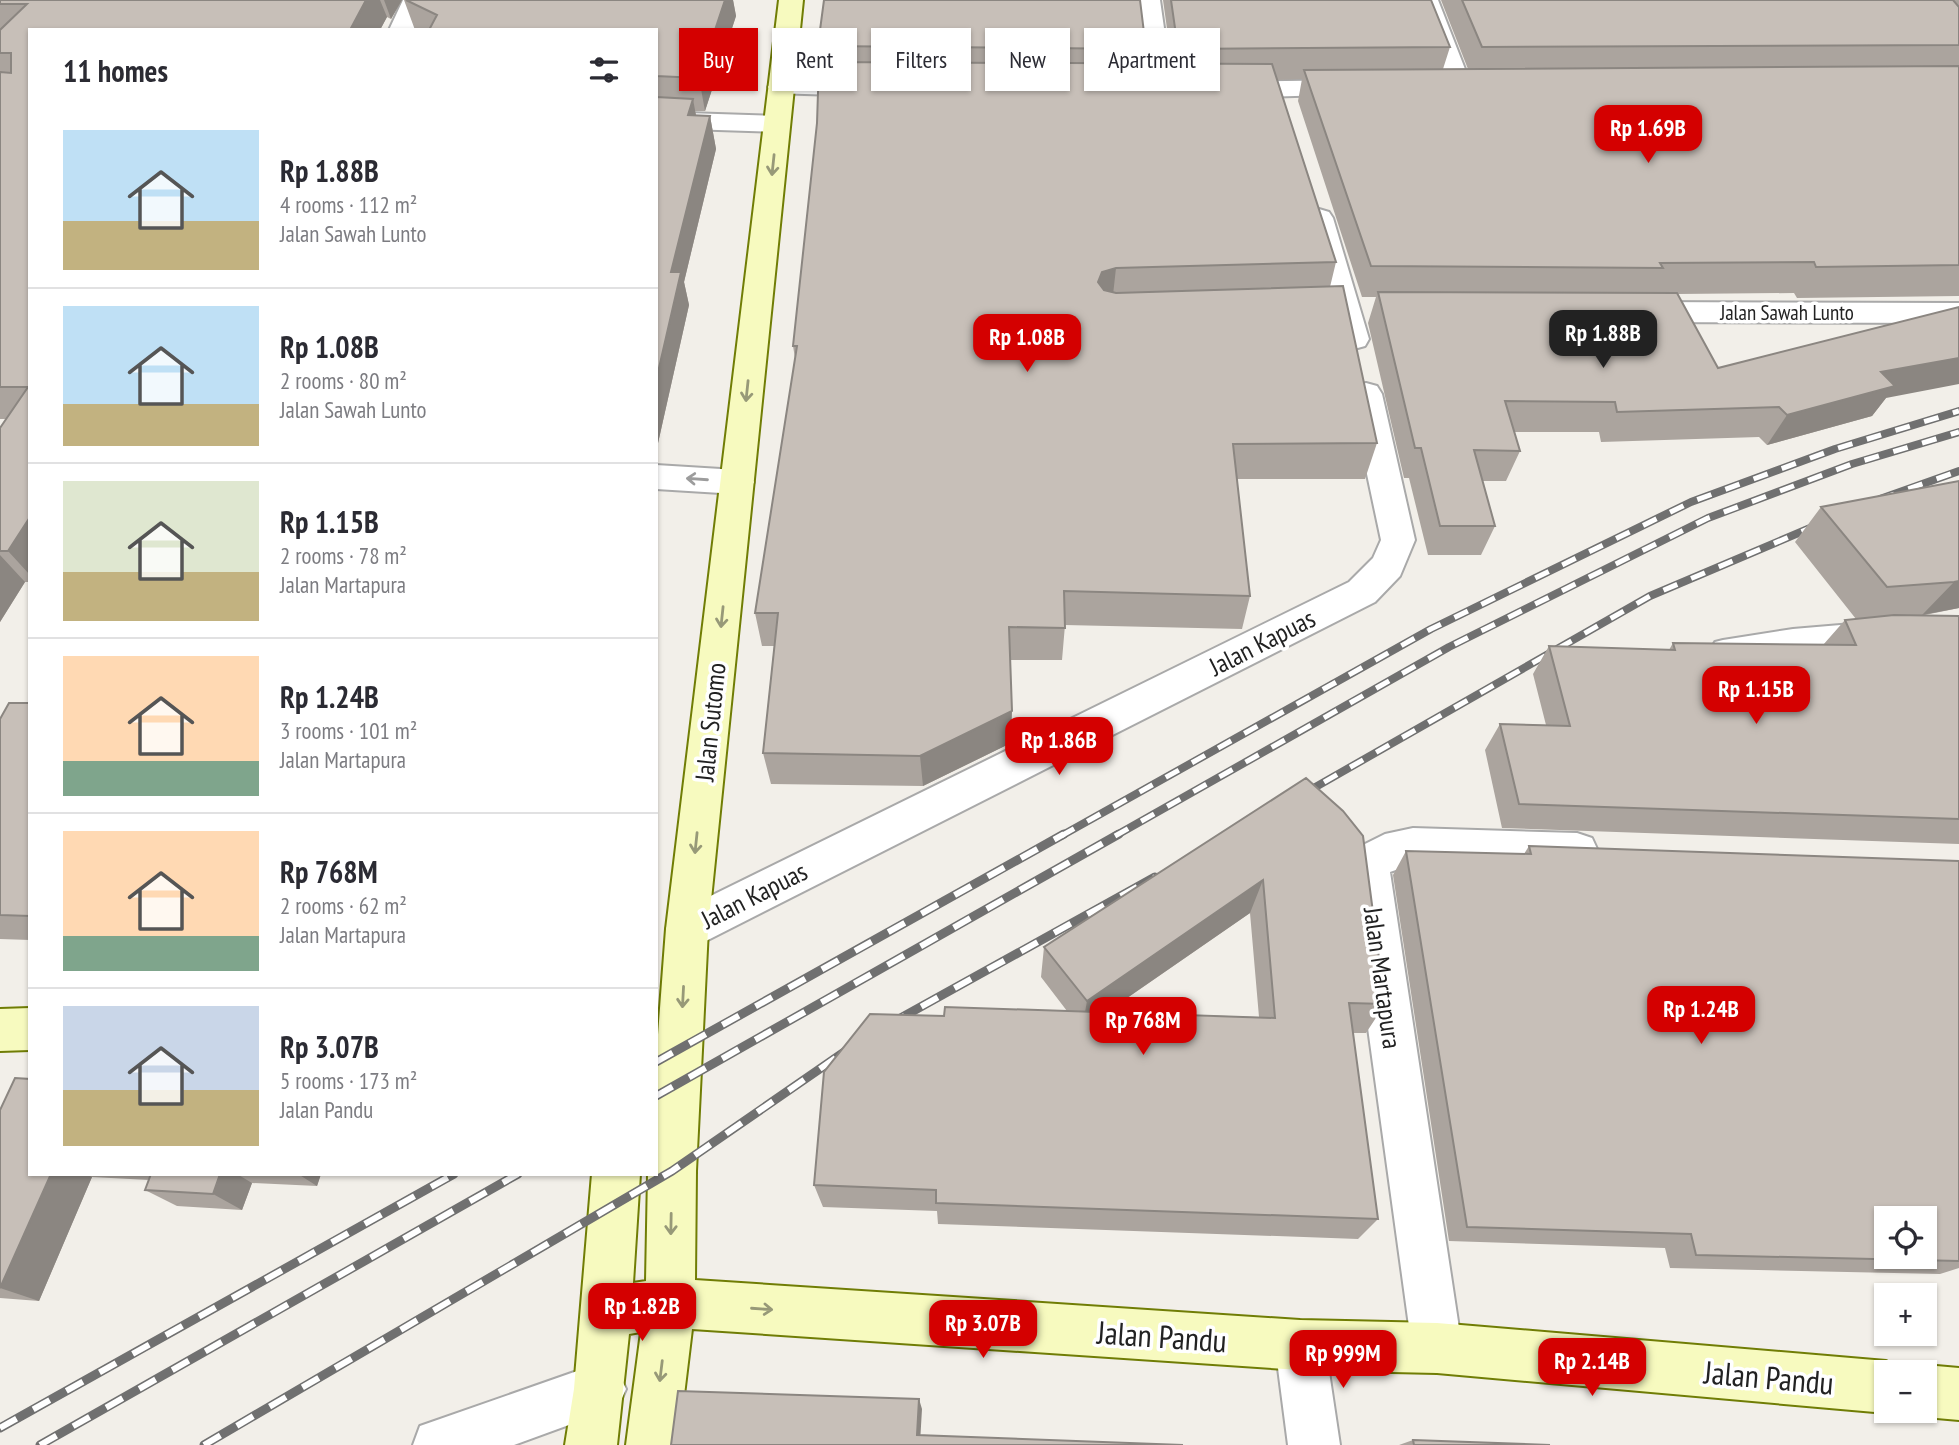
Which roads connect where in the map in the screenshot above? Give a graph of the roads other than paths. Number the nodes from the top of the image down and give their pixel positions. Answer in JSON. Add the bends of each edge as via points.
{"nodes":[{"id":1,"x":415,"y":0,"type":"edge"},
{"id":2,"x":791,"y":0,"type":"edge"},
{"id":3,"x":1149,"y":0,"type":"edge"},
{"id":4,"x":1426,"y":0,"type":"edge"},
{"id":5,"x":402,"y":28,"type":"edge"},
{"id":6,"x":788,"y":28,"type":"edge"},
{"id":7,"x":1152,"y":28,"type":"edge"},
{"id":8,"x":1431,"y":87,"type":"edge"},
{"id":9,"x":1459,"y":87,"type":"junction"},
{"id":10,"x":1487,"y":87,"type":"edge"},
{"id":11,"x":1375,"y":88,"type":"edge"},
{"id":12,"x":781,"y":91,"type":"edge"},
{"id":13,"x":1193,"y":91,"type":"edge"},
{"id":14,"x":658,"y":120,"type":"edge"},
{"id":15,"x":777,"y":124,"type":"junction"},
{"id":16,"x":1311,"y":193,"type":"edge"},
{"id":17,"x":1612,"y":311,"type":"edge"},
{"id":18,"x":1959,"y":313,"type":"edge"},
{"id":19,"x":658,"y":477,"type":"edge"},
{"id":20,"x":737,"y":482,"type":"junction"},
{"id":21,"x":1884,"y":630,"type":"edge"},
{"id":22,"x":1696,"y":653,"type":"edge"},
{"id":23,"x":1618,"y":853,"type":"edge"},
{"id":24,"x":687,"y":929,"type":"junction"},
{"id":25,"x":28,"y":1029,"type":"edge"},
{"id":26,"x":0,"y":1030,"type":"edge"},
{"id":27,"x":615,"y":1176,"type":"edge"},
{"id":28,"x":670,"y":1303,"type":"junction"},
{"id":29,"x":605,"y":1312,"type":"junction"},
{"id":30,"x":1300,"y":1345,"type":"junction"},
{"id":31,"x":1437,"y":1348,"type":"junction"},
{"id":32,"x":1874,"y":1386,"type":"edge"},
{"id":33,"x":600,"y":1389,"type":"junction"},
{"id":34,"x":1937,"y":1392,"type":"edge"},
{"id":35,"x":1959,"y":1394,"type":"edge"},
{"id":36,"x":439,"y":1445,"type":"edge"},
{"id":37,"x":591,"y":1445,"type":"edge"},
{"id":38,"x":652,"y":1445,"type":"edge"},
{"id":39,"x":1314,"y":1445,"type":"edge"}],
"edges":[{"from":1,"to":5,"type":"street"},
{"from":2,"to":6,"type":"main road","name":"Jalan Sutomo"},
{"from":3,"to":7,"type":"street"},
{"from":4,"to":9,"type":"street"},
{"from":8,"to":9,"type":"street"},
{"from":9,"to":10,"type":"street"},
{"from":11,"to":13,"type":"street","via":[[1282,103]]},
{"from":12,"to":15,"type":"main road","name":"Jalan Sutomo"},
{"from":14,"to":15,"type":"street"},
{"from":15,"to":20,"type":"main road","name":"Jalan Sutomo","one_way":true},
{"from":16,"to":24,"type":"street","name":"Jalan Kapuas","via":[[1348,310],[1398,540],[1387,566],[1362,592]]},
{"from":17,"to":18,"type":"street","name":"Jalan Sawah Lunto"},
{"from":20,"to":19,"type":"street","one_way":true},
{"from":20,"to":24,"type":"main road","name":"Jalan Sutomo","one_way":true},
{"from":21,"to":22,"type":"lane"},
{"from":23,"to":31,"type":"street","name":"Jalan Martapura","via":[[1413,846],[1385,852],[1372,861],[1368,875]]},
{"from":24,"to":28,"type":"main road","name":"Jalan Sutomo","one_way":true,"via":[[672,1171]]},
{"from":25,"to":26,"type":"main road"},
{"from":27,"to":29,"type":"main road"},
{"from":28,"to":29,"type":"main road","name":"Jalan Pandu"},
{"from":28,"to":30,"type":"main road","name":"Jalan Pandu","one_way":true},
{"from":28,"to":38,"type":"main road","name":"Jalan Sutomo","one_way":true},
{"from":29,"to":33,"type":"main road"},
{"from":30,"to":31,"type":"main road","name":"Jalan Pandu"},
{"from":30,"to":39,"type":"street"},
{"from":31,"to":32,"type":"main road","name":"Jalan Pandu"},
{"from":33,"to":36,"type":"street"},
{"from":33,"to":37,"type":"main road"},
{"from":34,"to":35,"type":"main road"}]}
